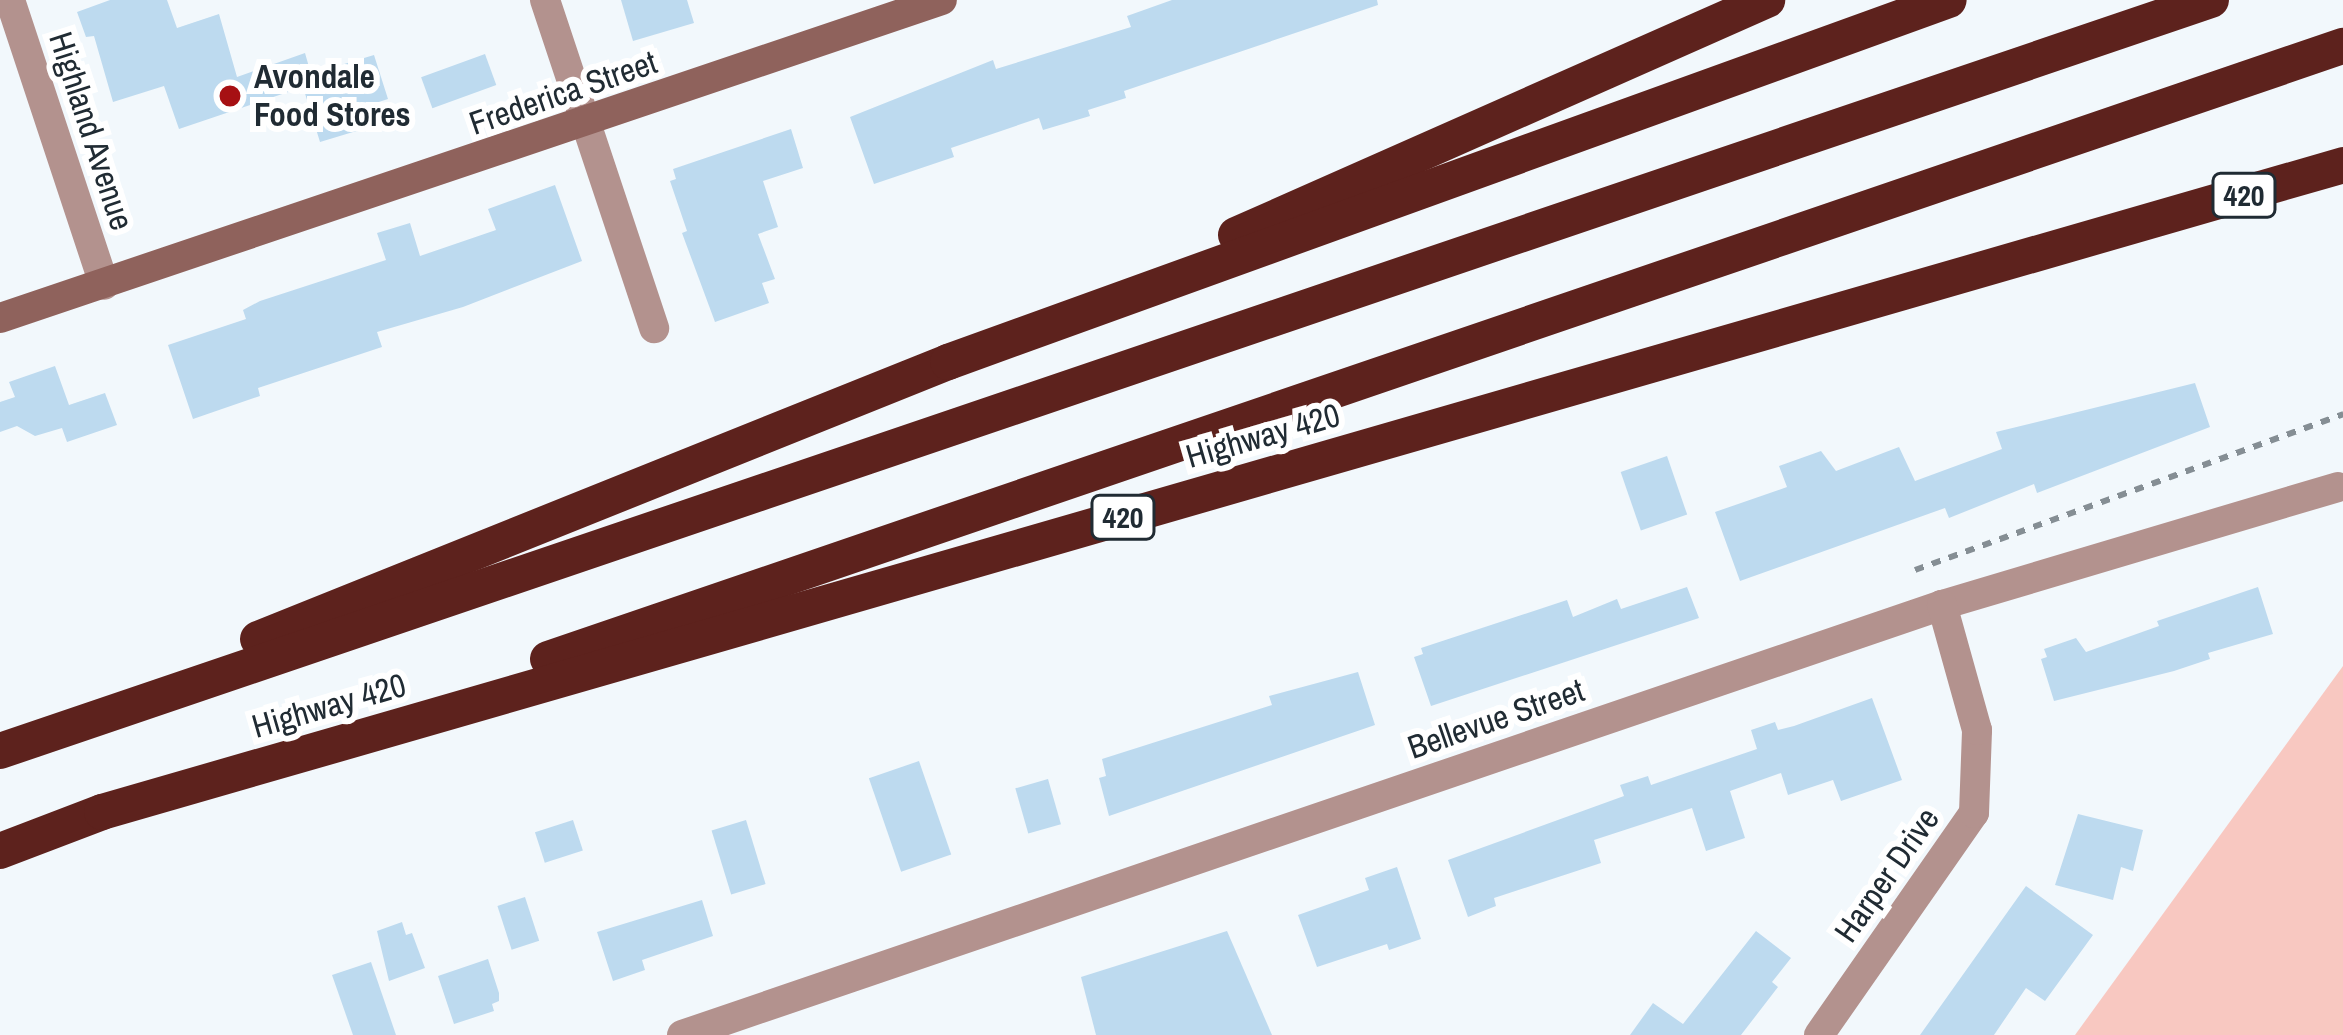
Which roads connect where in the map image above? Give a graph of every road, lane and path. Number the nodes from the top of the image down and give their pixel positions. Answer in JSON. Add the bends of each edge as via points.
{"nodes":[{"id":1,"x":10,"y":0,"type":"edge"},
{"id":2,"x":545,"y":0,"type":"edge"},
{"id":3,"x":942,"y":0,"type":"edge"},
{"id":4,"x":1767,"y":0,"type":"edge"},
{"id":5,"x":1949,"y":0,"type":"edge"},
{"id":6,"x":2211,"y":0,"type":"edge"},
{"id":7,"x":2343,"y":46,"type":"edge"},
{"id":8,"x":586,"y":123,"type":"junction"},
{"id":9,"x":2343,"y":165,"type":"edge"},
{"id":10,"x":104,"y":284,"type":"junction"},
{"id":11,"x":0,"y":318,"type":"edge"},
{"id":12,"x":654,"y":328,"type":"dead end"},
{"id":13,"x":948,"y":362,"type":"junction"},
{"id":14,"x":2343,"y":414,"type":"edge"},
{"id":15,"x":2338,"y":487,"type":"dead end"},
{"id":16,"x":1916,"y":570,"type":"dead end"},
{"id":17,"x":1942,"y":605,"type":"junction"},
{"id":18,"x":0,"y":747,"type":"edge"},
{"id":19,"x":102,"y":812,"type":"junction"},
{"id":20,"x":0,"y":851,"type":"edge"},
{"id":21,"x":682,"y":1035,"type":"edge"},
{"id":22,"x":1820,"y":1035,"type":"edge"}],
"edges":[{"from":1,"to":10,"type":"street","name":"Highland Avenue"},
{"from":2,"to":8,"type":"street"},
{"from":3,"to":8,"type":"street","name":"Frederica Street"},
{"from":4,"to":13,"type":"highway"},
{"from":5,"to":13,"type":"highway"},
{"from":6,"to":18,"type":"highway"},
{"from":7,"to":19,"type":"highway"},
{"from":8,"to":10,"type":"street","name":"Frederica Street"},
{"from":8,"to":12,"type":"street"},
{"from":9,"to":19,"type":"highway","name":"Highway 420","number":"420"},
{"from":10,"to":11,"type":"street","name":"Frederica Street"},
{"from":13,"to":18,"type":"highway"},
{"from":14,"to":16,"type":"path"},
{"from":15,"to":17,"type":"street","name":"Bellevue Street"},
{"from":17,"to":21,"type":"street","name":"Bellevue Street"},
{"from":17,"to":22,"type":"street","name":"Harper Drive","via":[[1977,730],[1974,813]]},
{"from":19,"to":20,"type":"highway","name":"Highway 420","number":"420"}]}
